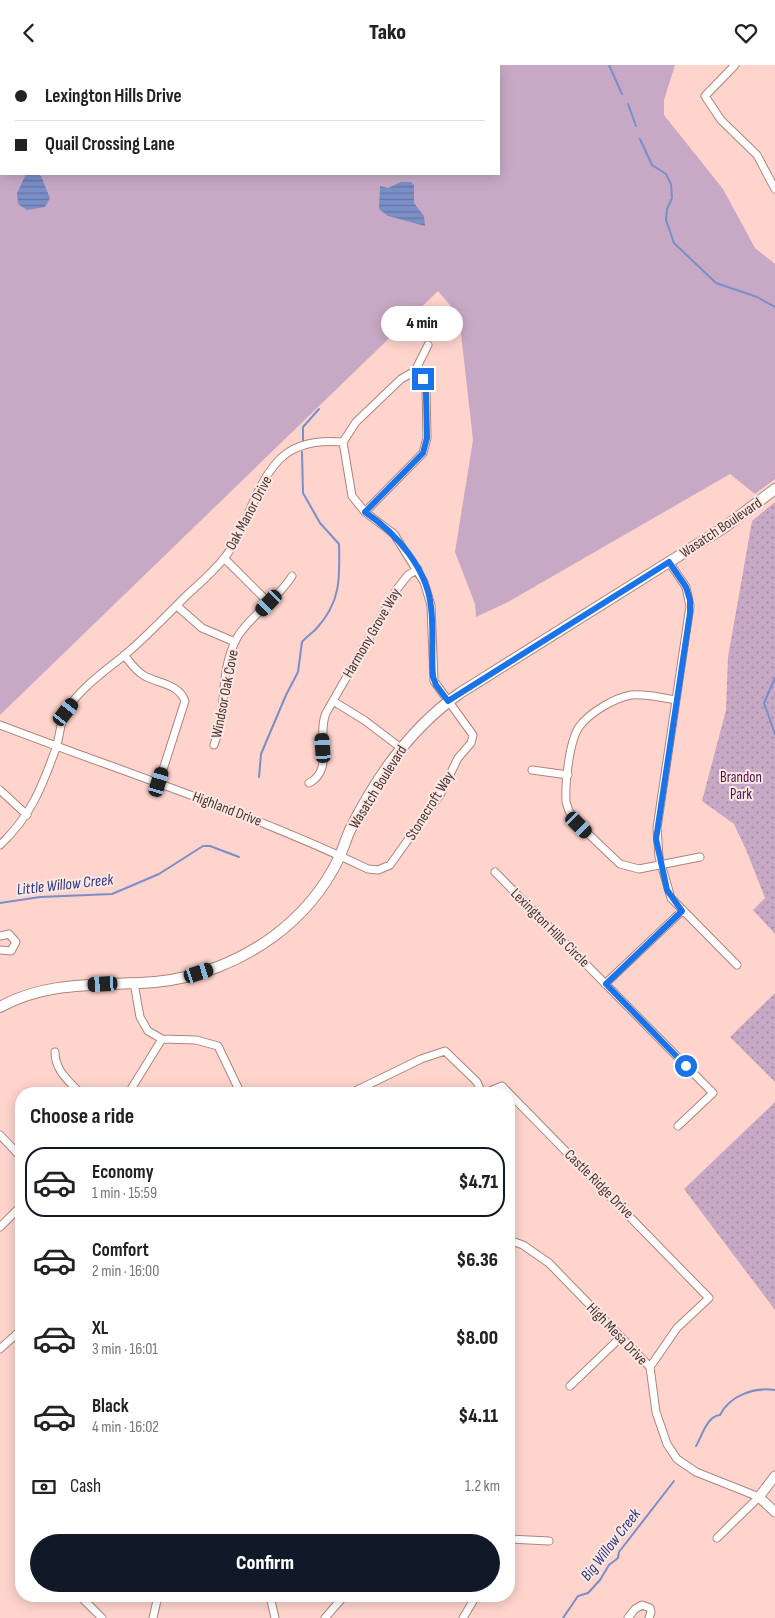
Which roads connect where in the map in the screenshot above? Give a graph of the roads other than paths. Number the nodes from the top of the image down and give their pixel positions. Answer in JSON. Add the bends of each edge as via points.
{"nodes":[{"id":1,"x":735,"y":65,"type":"edge"},
{"id":2,"x":775,"y":189,"type":"edge"},
{"id":3,"x":428,"y":345,"type":"dead end"},
{"id":4,"x":415,"y":371,"type":"junction"},
{"id":5,"x":343,"y":442,"type":"junction"},
{"id":6,"x":775,"y":489,"type":"edge"},
{"id":7,"x":365,"y":512,"type":"junction"},
{"id":8,"x":224,"y":558,"type":"junction"},
{"id":9,"x":669,"y":562,"type":"junction"},
{"id":10,"x":418,"y":569,"type":"junction"},
{"id":11,"x":292,"y":576,"type":"dead end"},
{"id":12,"x":269,"y":603,"type":"junction"},
{"id":13,"x":177,"y":606,"type":"junction"},
{"id":14,"x":235,"y":642,"type":"junction"},
{"id":15,"x":124,"y":655,"type":"junction"},
{"id":16,"x":333,"y":701,"type":"junction"},
{"id":17,"x":448,"y":701,"type":"junction"},
{"id":18,"x":676,"y":701,"type":"junction"},
{"id":19,"x":0,"y":725,"type":"edge"},
{"id":20,"x":214,"y":745,"type":"dead end"},
{"id":21,"x":56,"y":746,"type":"junction"},
{"id":22,"x":401,"y":748,"type":"junction"},
{"id":23,"x":532,"y":770,"type":"dead end"},
{"id":24,"x":568,"y":775,"type":"junction"},
{"id":25,"x":159,"y":782,"type":"junction"},
{"id":26,"x":308,"y":783,"type":"dead end"},
{"id":27,"x":0,"y":790,"type":"edge"},
{"id":28,"x":27,"y":815,"type":"junction"},
{"id":29,"x":0,"y":845,"type":"edge"},
{"id":30,"x":340,"y":856,"type":"junction"},
{"id":31,"x":700,"y":857,"type":"dead end"},
{"id":32,"x":661,"y":866,"type":"junction"},
{"id":33,"x":495,"y":872,"type":"dead end"},
{"id":34,"x":682,"y":911,"type":"junction"},
{"id":35,"x":0,"y":936,"type":"edge"},
{"id":36,"x":0,"y":950,"type":"edge"},
{"id":37,"x":738,"y":965,"type":"dead end"},
{"id":38,"x":134,"y":983,"type":"junction"},
{"id":39,"x":606,"y":984,"type":"junction"},
{"id":40,"x":0,"y":1007,"type":"edge"},
{"id":41,"x":162,"y":1039,"type":"junction"},
{"id":42,"x":55,"y":1052,"type":"dead end"},
{"id":43,"x":75,"y":1087,"type":"edge"},
{"id":44,"x":132,"y":1087,"type":"edge"},
{"id":45,"x":238,"y":1087,"type":"edge"},
{"id":46,"x":363,"y":1087,"type":"edge"},
{"id":47,"x":480,"y":1087,"type":"edge"},
{"id":48,"x":515,"y":1099,"type":"edge"},
{"id":49,"x":678,"y":1126,"type":"dead end"},
{"id":50,"x":0,"y":1135,"type":"edge"},
{"id":51,"x":15,"y":1151,"type":"edge"},
{"id":52,"x":15,"y":1212,"type":"edge"},
{"id":53,"x":0,"y":1227,"type":"edge"},
{"id":54,"x":515,"y":1242,"type":"edge"},
{"id":55,"x":15,"y":1335,"type":"edge"},
{"id":56,"x":621,"y":1337,"type":"junction"},
{"id":57,"x":0,"y":1349,"type":"edge"},
{"id":58,"x":650,"y":1367,"type":"junction"},
{"id":59,"x":570,"y":1386,"type":"dead end"},
{"id":60,"x":775,"y":1476,"type":"edge"},
{"id":61,"x":760,"y":1497,"type":"junction"},
{"id":62,"x":775,"y":1511,"type":"edge"},
{"id":63,"x":717,"y":1538,"type":"dead end"},
{"id":64,"x":515,"y":1539,"type":"edge"},
{"id":65,"x":549,"y":1541,"type":"dead end"},
{"id":66,"x":86,"y":1602,"type":"edge"},
{"id":67,"x":156,"y":1602,"type":"edge"},
{"id":68,"x":271,"y":1602,"type":"edge"},
{"id":69,"x":339,"y":1602,"type":"edge"},
{"id":70,"x":472,"y":1602,"type":"edge"},
{"id":71,"x":102,"y":1618,"type":"edge"},
{"id":72,"x":152,"y":1618,"type":"edge"},
{"id":73,"x":275,"y":1618,"type":"edge"},
{"id":74,"x":325,"y":1618,"type":"edge"},
{"id":75,"x":463,"y":1618,"type":"edge"},
{"id":76,"x":628,"y":1618,"type":"edge"},
{"id":77,"x":648,"y":1618,"type":"edge"}],
"edges":[{"from":1,"to":2,"type":"street","via":[[705,97],[722,120],[757,155]]},
{"from":3,"to":4,"type":"street"},
{"from":4,"to":5,"type":"street","via":[[406,375],[363,416]]},
{"from":4,"to":7,"type":"street","via":[[426,385],[426,447],[419,459]]},
{"from":5,"to":7,"type":"street","via":[[350,492]]},
{"from":5,"to":8,"type":"street","name":"Oak Manor Drive","via":[[307,445],[289,451],[279,459]]},
{"from":6,"to":9,"type":"main road","name":"Wasatch Boulevard","via":[[725,527]]},
{"from":7,"to":10,"type":"street","via":[[394,534]]},
{"from":8,"to":12,"type":"street"},
{"from":8,"to":13,"type":"street","name":"Oak Manor Drive"},
{"from":9,"to":17,"type":"main road","name":"Wasatch Boulevard"},
{"from":9,"to":18,"type":"street","via":[[686,587],[690,606]]},
{"from":10,"to":16,"type":"street","name":"Harmony Grove Way","via":[[408,575],[397,589]]},
{"from":10,"to":17,"type":"street","via":[[431,605],[433,677]]},
{"from":11,"to":12,"type":"street"},
{"from":12,"to":14,"type":"street"},
{"from":13,"to":14,"type":"street","via":[[202,628]]},
{"from":13,"to":15,"type":"street","name":"Oak Manor Drive"},
{"from":14,"to":20,"type":"street","name":"Windsor Oak Cove","via":[[224,683],[222,717]]},
{"from":15,"to":21,"type":"street","name":"Oak Manor Drive","via":[[93,681],[66,712]]},
{"from":15,"to":25,"type":"street","via":[[141,674],[175,688],[185,701]]},
{"from":16,"to":22,"type":"street"},
{"from":16,"to":26,"type":"street","name":"Harmony Grove Way","via":[[321,729],[323,768],[320,775]]},
{"from":17,"to":22,"type":"main road","name":"Wasatch Boulevard"},
{"from":17,"to":30,"type":"street","name":"Stonecroft Way","via":[[471,730],[473,738],[458,758],[440,795],[401,851],[390,865],[374,871]]},
{"from":18,"to":24,"type":"street","via":[[633,695],[592,715],[575,736]]},
{"from":18,"to":32,"type":"street","via":[[657,828]]},
{"from":19,"to":21,"type":"street","name":"Highland Drive"},
{"from":21,"to":25,"type":"street","name":"Highland Drive"},
{"from":21,"to":28,"type":"street","name":"Oak Manor Drive"},
{"from":22,"to":30,"type":"main road","name":"Wasatch Boulevard","via":[[361,812]]},
{"from":23,"to":24,"type":"street"},
{"from":24,"to":32,"type":"street","via":[[569,811],[611,857],[638,869]]},
{"from":25,"to":30,"type":"street","name":"Highland Drive","via":[[293,834]]},
{"from":27,"to":28,"type":"street"},
{"from":28,"to":29,"type":"street","name":"Oak Manor Drive"},
{"from":30,"to":38,"type":"main road","name":"Wasatch Boulevard","via":[[311,901],[288,925],[261,945],[199,973],[171,980]]},
{"from":31,"to":32,"type":"street"},
{"from":32,"to":34,"type":"street","via":[[667,890]]},
{"from":33,"to":39,"type":"street","name":"Lexington Hills Circle"},
{"from":34,"to":37,"type":"street"},
{"from":34,"to":39,"type":"street"},
{"from":35,"to":36,"type":"street","via":[[10,934],[16,942],[11,951]]},
{"from":38,"to":40,"type":"main road","name":"Wasatch Boulevard","via":[[55,987],[20,997]]},
{"from":38,"to":41,"type":"street","via":[[143,1025]]},
{"from":39,"to":49,"type":"street","name":"Lexington Hills Circle","via":[[713,1093]]},
{"from":41,"to":44,"type":"street"},
{"from":41,"to":45,"type":"street","via":[[196,1040],[218,1045]]},
{"from":42,"to":43,"type":"street","via":[[58,1069]]},
{"from":46,"to":47,"type":"street","via":[[445,1051]]},
{"from":48,"to":58,"type":"street","name":"Castle Ridge Drive","via":[[708,1298],[673,1333]]},
{"from":50,"to":51,"type":"street"},
{"from":52,"to":53,"type":"street"},
{"from":54,"to":56,"type":"street","name":"High Mesa Drive","via":[[549,1263]]},
{"from":55,"to":57,"type":"street"},
{"from":56,"to":58,"type":"street","name":"High Mesa Drive"},
{"from":56,"to":59,"type":"street"},
{"from":58,"to":61,"type":"street","name":"High Mesa Drive","via":[[656,1412],[667,1444],[677,1459],[696,1472]]},
{"from":60,"to":61,"type":"street"},
{"from":61,"to":62,"type":"street"},
{"from":61,"to":63,"type":"street"},
{"from":64,"to":65,"type":"street"},
{"from":66,"to":71,"type":"street"},
{"from":67,"to":72,"type":"street"},
{"from":68,"to":73,"type":"street"},
{"from":69,"to":74,"type":"street"},
{"from":70,"to":75,"type":"street"},
{"from":76,"to":77,"type":"street","via":[[642,1605],[650,1608]]}]}
